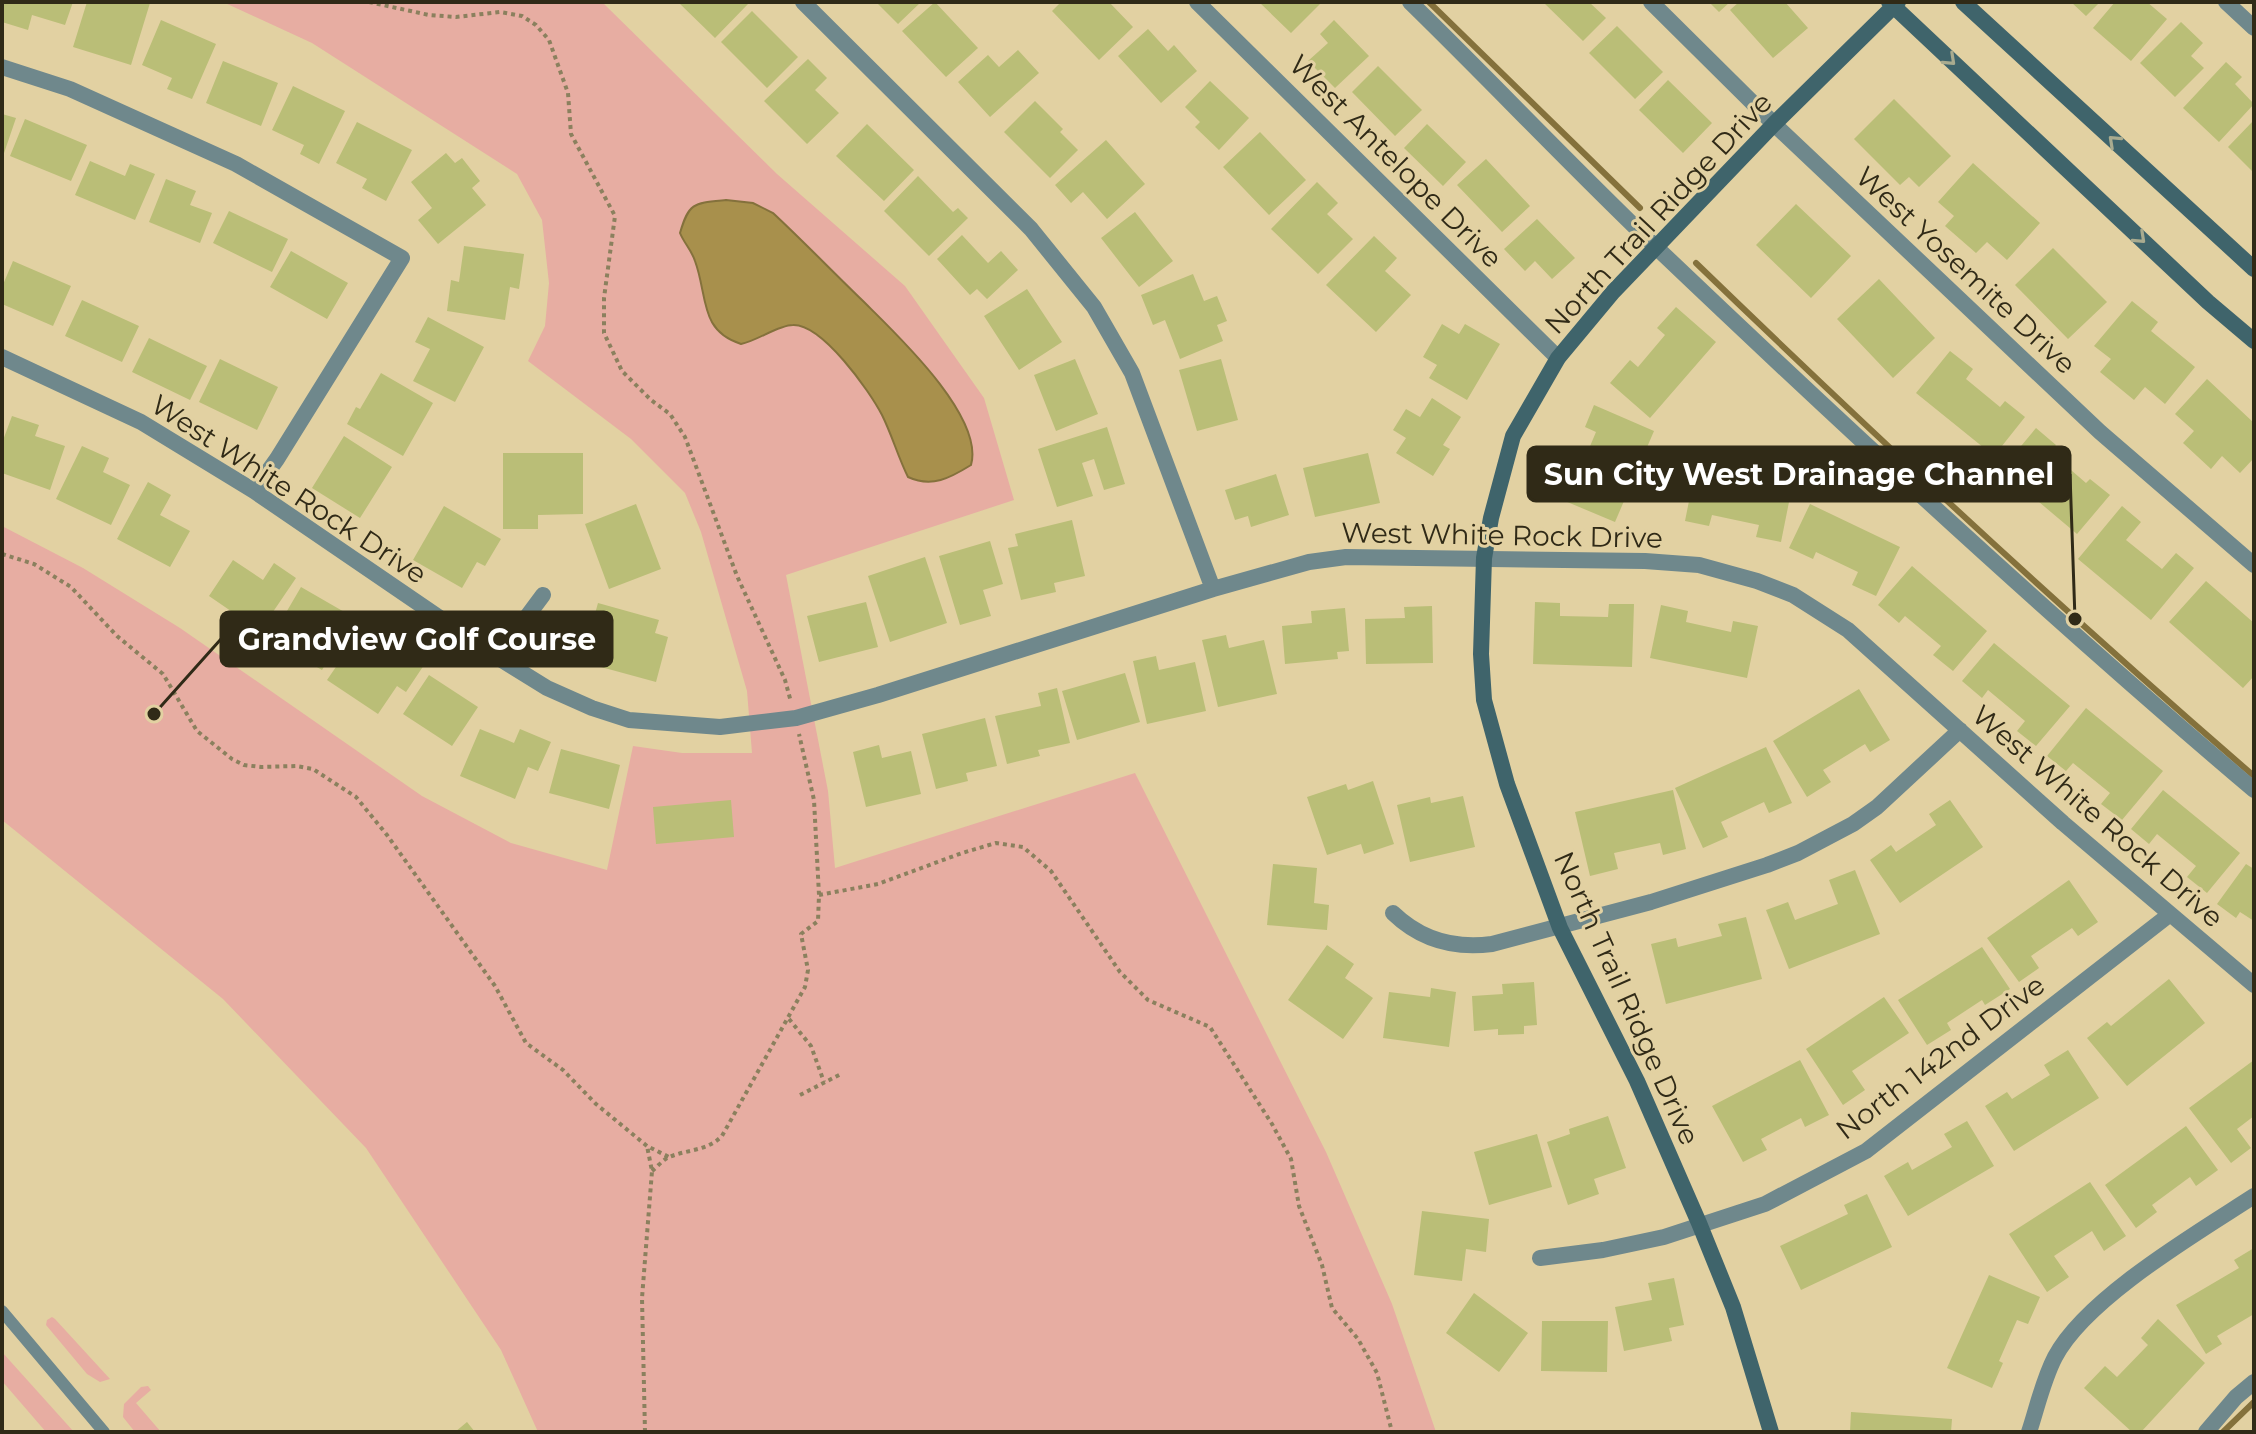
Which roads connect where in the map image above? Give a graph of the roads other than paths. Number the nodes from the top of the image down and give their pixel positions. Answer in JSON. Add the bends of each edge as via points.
{"nodes":[{"id":1,"x":803,"y":2,"type":"edge"},
{"id":2,"x":1197,"y":2,"type":"edge"},
{"id":3,"x":1410,"y":2,"type":"edge"},
{"id":4,"x":1651,"y":2,"type":"edge"},
{"id":5,"x":1963,"y":2,"type":"edge"},
{"id":6,"x":2226,"y":2,"type":"edge"},
{"id":7,"x":1893,"y":4,"type":"edge"},
{"id":8,"x":2254,"y":28,"type":"edge"},
{"id":9,"x":2,"y":67,"type":"edge"},
{"id":10,"x":1774,"y":124,"type":"junction"},
{"id":11,"x":1659,"y":245,"type":"junction"},
{"id":12,"x":2254,"y":269,"type":"edge"},
{"id":13,"x":2254,"y":341,"type":"edge"},
{"id":14,"x":2,"y":357,"type":"edge"},
{"id":15,"x":1558,"y":358,"type":"junction"},
{"id":16,"x":254,"y":491,"type":"junction"},
{"id":17,"x":1484,"y":558,"type":"junction"},
{"id":18,"x":2254,"y":565,"type":"edge"},
{"id":19,"x":1213,"y":589,"type":"junction"},
{"id":20,"x":543,"y":595,"type":"dead end"},
{"id":21,"x":497,"y":657,"type":"junction"},
{"id":22,"x":1960,"y":730,"type":"junction"},
{"id":23,"x":2254,"y":790,"type":"edge"},
{"id":24,"x":1393,"y":913,"type":"dead end"},
{"id":25,"x":2169,"y":915,"type":"junction"},
{"id":26,"x":1560,"y":928,"type":"junction"},
{"id":27,"x":2254,"y":985,"type":"edge"},
{"id":28,"x":2254,"y":1196,"type":"edge"},
{"id":29,"x":1699,"y":1223,"type":"junction"},
{"id":30,"x":1540,"y":1258,"type":"dead end"},
{"id":31,"x":2,"y":1311,"type":"edge"},
{"id":32,"x":2254,"y":1382,"type":"edge"},
{"id":33,"x":104,"y":1432,"type":"edge"},
{"id":34,"x":1771,"y":1432,"type":"edge"},
{"id":35,"x":2029,"y":1432,"type":"edge"},
{"id":36,"x":2206,"y":1432,"type":"edge"}],
"edges":[{"from":1,"to":19,"type":"street","via":[[1031,229],[1094,307],[1132,373]]},
{"from":2,"to":15,"type":"street","name":"West Antelope Drive"},
{"from":3,"to":11,"type":"street"},
{"from":4,"to":10,"type":"street","name":"West Yosemite Drive"},
{"from":12,"to":5,"type":"street","one_way":true},
{"from":6,"to":8,"type":"street"},
{"from":7,"to":10,"type":"street","name":"North Trail Ridge Drive"},
{"from":7,"to":13,"type":"street","one_way":true},
{"from":9,"to":16,"type":"street","via":[[70,89],[236,164],[402,258]]},
{"from":10,"to":11,"type":"street","name":"North Trail Ridge Drive"},
{"from":10,"to":18,"type":"street","name":"West Yosemite Drive","via":[[2100,432]]},
{"from":11,"to":15,"type":"street","name":"North Trail Ridge Drive"},
{"from":11,"to":23,"type":"street","via":[[1944,515]]},
{"from":14,"to":16,"type":"street","name":"West White Rock Drive","via":[[141,422]]},
{"from":15,"to":17,"type":"street","name":"North Trail Ridge Drive","via":[[1513,436]]},
{"from":16,"to":21,"type":"street","name":"West White Rock Drive"},
{"from":17,"to":19,"type":"street","name":"West White Rock Drive","via":[[1346,557]]},
{"from":17,"to":22,"type":"street","name":"West White Rock Drive","via":[[1699,565],[1757,581],[1793,595],[1848,630]]},
{"from":17,"to":26,"type":"street","name":"North Trail Ridge Drive","via":[[1484,700],[1507,784]]},
{"from":19,"to":21,"type":"street","name":"West White Rock Drive","via":[[796,718],[720,727],[629,720],[568,698]]},
{"from":20,"to":21,"type":"street"},
{"from":22,"to":25,"type":"street","name":"West White Rock Drive"},
{"from":22,"to":26,"type":"street","via":[[1877,807],[1826,839],[1767,865]]},
{"from":24,"to":26,"type":"street","via":[[1421,935],[1471,947]]},
{"from":25,"to":27,"type":"street","name":"West White Rock Drive"},
{"from":25,"to":29,"type":"street","name":"North 142nd Drive","via":[[1866,1151],[1765,1204]]},
{"from":26,"to":29,"type":"street","name":"North Trail Ridge Drive","via":[[1637,1081]]},
{"from":28,"to":35,"type":"street","via":[[2088,1316],[2055,1358]]},
{"from":29,"to":30,"type":"street","name":"North 142nd Drive","via":[[1664,1237]]},
{"from":29,"to":34,"type":"street","name":"North Trail Ridge Drive","via":[[1733,1307]]},
{"from":31,"to":33,"type":"lane"},
{"from":32,"to":36,"type":"street"}]}
